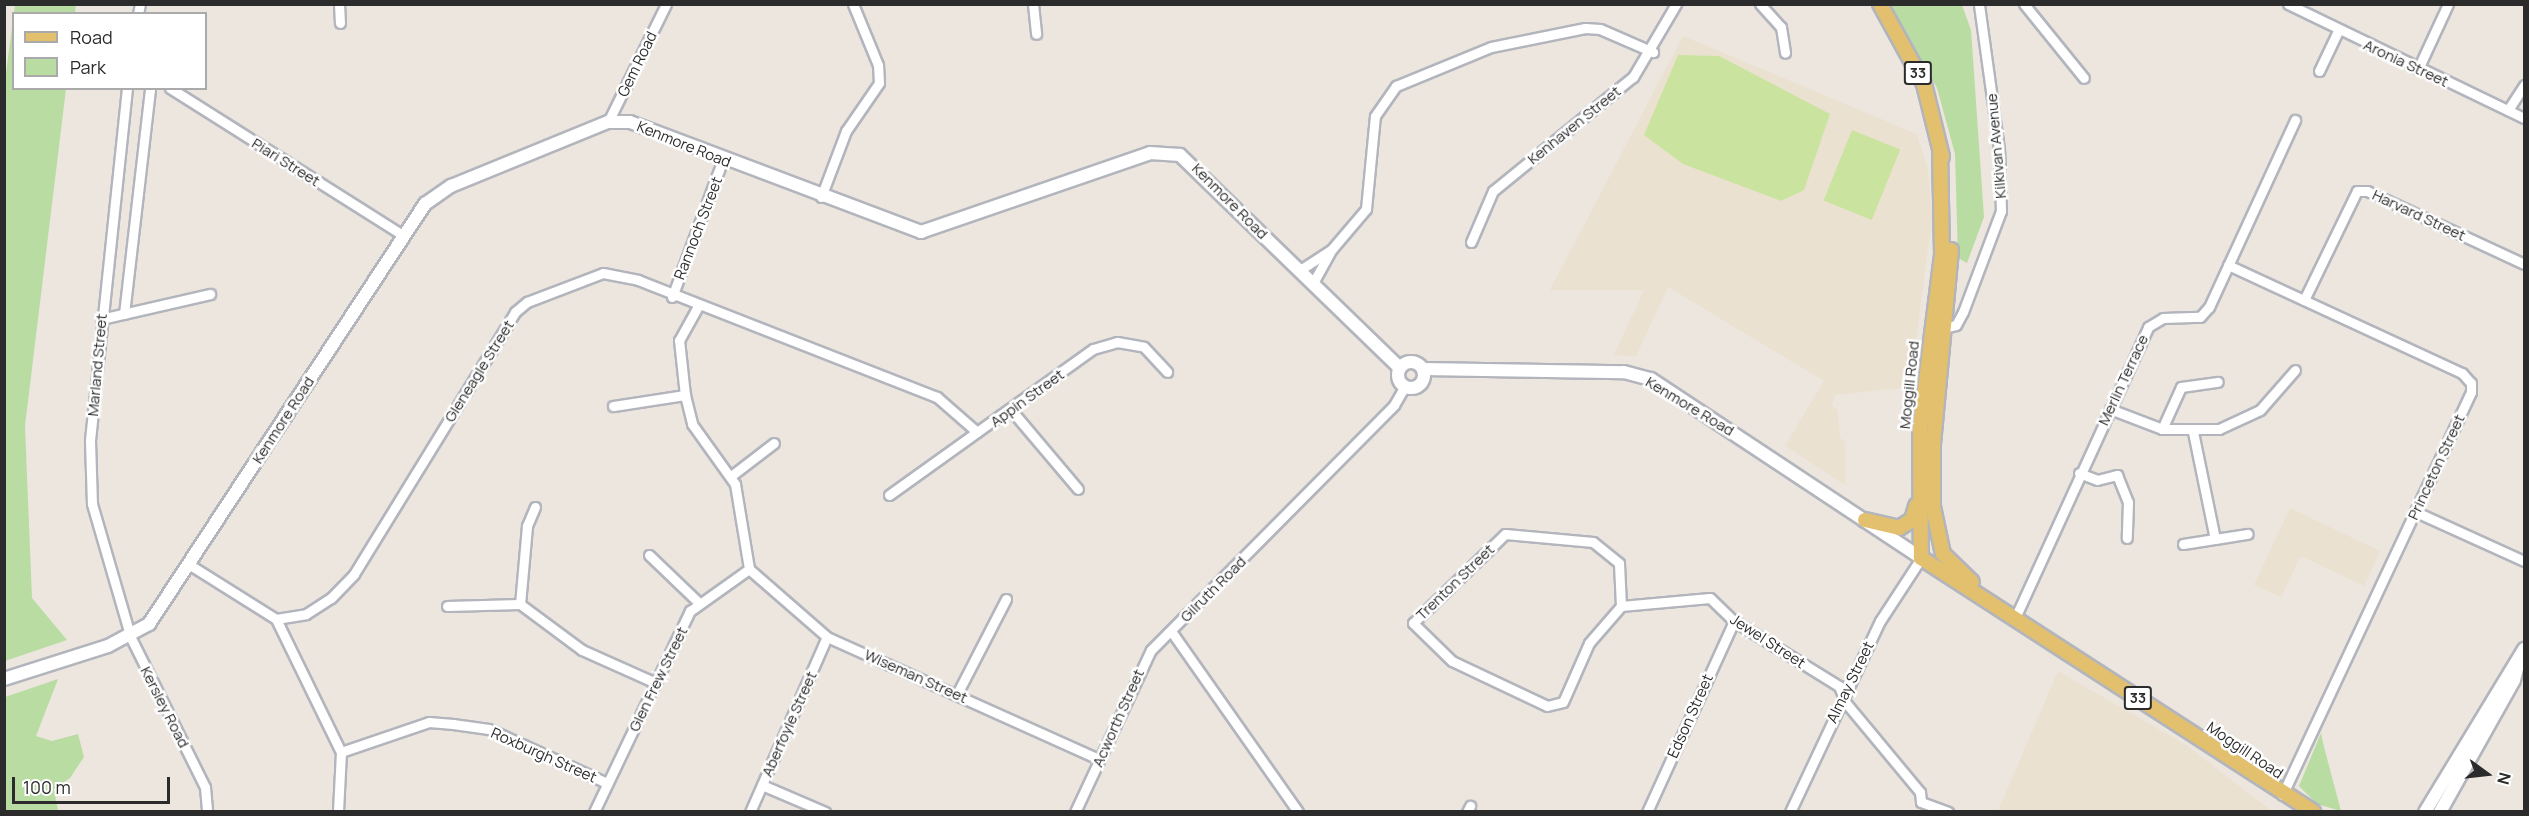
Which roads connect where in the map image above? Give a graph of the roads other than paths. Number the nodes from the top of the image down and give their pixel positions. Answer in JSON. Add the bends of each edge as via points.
{"nodes":[{"id":1,"x":339,"y":4,"type":"edge"},
{"id":2,"x":666,"y":4,"type":"edge"},
{"id":3,"x":853,"y":4,"type":"edge"},
{"id":4,"x":1033,"y":4,"type":"edge"},
{"id":5,"x":1676,"y":4,"type":"edge"},
{"id":6,"x":1760,"y":4,"type":"edge"},
{"id":7,"x":1880,"y":4,"type":"edge"},
{"id":8,"x":1979,"y":4,"type":"edge"},
{"id":9,"x":2024,"y":4,"type":"edge"},
{"id":10,"x":2288,"y":4,"type":"edge"},
{"id":11,"x":2448,"y":4,"type":"edge"},
{"id":12,"x":340,"y":23,"type":"dead end"},
{"id":13,"x":2338,"y":31,"type":"junction"},
{"id":14,"x":1036,"y":34,"type":"dead end"},
{"id":15,"x":1653,"y":52,"type":"junction"},
{"id":16,"x":1785,"y":53,"type":"dead end"},
{"id":17,"x":2418,"y":69,"type":"junction"},
{"id":18,"x":2319,"y":71,"type":"dead end"},
{"id":19,"x":2084,"y":78,"type":"dead end"},
{"id":20,"x":2524,"y":85,"type":"edge"},
{"id":21,"x":127,"y":90,"type":"edge"},
{"id":22,"x":150,"y":90,"type":"edge"},
{"id":23,"x":173,"y":90,"type":"edge"},
{"id":24,"x":2508,"y":110,"type":"junction"},
{"id":25,"x":2524,"y":118,"type":"edge"},
{"id":26,"x":2295,"y":120,"type":"dead end"},
{"id":27,"x":608,"y":122,"type":"junction"},
{"id":28,"x":723,"y":159,"type":"junction"},
{"id":29,"x":821,"y":197,"type":"junction"},
{"id":30,"x":401,"y":234,"type":"junction"},
{"id":31,"x":1471,"y":242,"type":"dead end"},
{"id":32,"x":1332,"y":249,"type":"junction"},
{"id":33,"x":2228,"y":264,"type":"junction"},
{"id":34,"x":2524,"y":264,"type":"edge"},
{"id":35,"x":1300,"y":270,"type":"junction"},
{"id":36,"x":1313,"y":283,"type":"junction"},
{"id":37,"x":210,"y":294,"type":"dead end"},
{"id":38,"x":672,"y":297,"type":"junction"},
{"id":39,"x":2304,"y":300,"type":"junction"},
{"id":40,"x":697,"y":308,"type":"junction"},
{"id":41,"x":124,"y":314,"type":"junction"},
{"id":42,"x":101,"y":319,"type":"junction"},
{"id":43,"x":1938,"y":329,"type":"junction"},
{"id":44,"x":1400,"y":368,"type":"junction"},
{"id":45,"x":1423,"y":369,"type":"junction"},
{"id":46,"x":2295,"y":370,"type":"dead end"},
{"id":47,"x":1167,"y":372,"type":"dead end"},
{"id":48,"x":2218,"y":382,"type":"dead end"},
{"id":49,"x":1405,"y":386,"type":"junction"},
{"id":50,"x":685,"y":395,"type":"junction"},
{"id":51,"x":613,"y":406,"type":"dead end"},
{"id":52,"x":2110,"y":410,"type":"junction"},
{"id":53,"x":1012,"y":411,"type":"junction"},
{"id":54,"x":2162,"y":429,"type":"junction"},
{"id":55,"x":977,"y":432,"type":"junction"},
{"id":56,"x":2193,"y":432,"type":"junction"},
{"id":57,"x":774,"y":443,"type":"dead end"},
{"id":58,"x":2113,"y":465,"type":"dead end"},
{"id":59,"x":2079,"y":473,"type":"junction"},
{"id":60,"x":731,"y":476,"type":"junction"},
{"id":61,"x":2117,"y":476,"type":"junction"},
{"id":62,"x":1078,"y":489,"type":"dead end"},
{"id":63,"x":1933,"y":492,"type":"junction"},
{"id":64,"x":889,"y":495,"type":"dead end"},
{"id":65,"x":1918,"y":501,"type":"junction"},
{"id":66,"x":536,"y":507,"type":"dead end"},
{"id":67,"x":2416,"y":512,"type":"junction"},
{"id":68,"x":1865,"y":520,"type":"junction"},
{"id":69,"x":2248,"y":534,"type":"dead end"},
{"id":70,"x":2127,"y":538,"type":"dead end"},
{"id":71,"x":2215,"y":539,"type":"junction"},
{"id":72,"x":2183,"y":544,"type":"dead end"},
{"id":73,"x":649,"y":555,"type":"dead end"},
{"id":74,"x":1921,"y":558,"type":"junction"},
{"id":75,"x":2524,"y":561,"type":"edge"},
{"id":76,"x":190,"y":565,"type":"junction"},
{"id":77,"x":749,"y":569,"type":"junction"},
{"id":78,"x":1978,"y":595,"type":"junction"},
{"id":79,"x":1006,"y":599,"type":"dead end"},
{"id":80,"x":699,"y":603,"type":"junction"},
{"id":81,"x":520,"y":604,"type":"junction"},
{"id":82,"x":447,"y":606,"type":"dead end"},
{"id":83,"x":1621,"y":606,"type":"junction"},
{"id":84,"x":2015,"y":618,"type":"junction"},
{"id":85,"x":276,"y":619,"type":"junction"},
{"id":86,"x":1734,"y":621,"type":"junction"},
{"id":87,"x":1171,"y":631,"type":"junction"},
{"id":88,"x":827,"y":637,"type":"junction"},
{"id":89,"x":131,"y":638,"type":"junction"},
{"id":90,"x":2523,"y":656,"type":"edge"},
{"id":91,"x":4,"y":679,"type":"edge"},
{"id":92,"x":656,"y":683,"type":"junction"},
{"id":93,"x":957,"y":694,"type":"junction"},
{"id":94,"x":1843,"y":695,"type":"junction"},
{"id":95,"x":341,"y":752,"type":"junction"},
{"id":96,"x":1099,"y":759,"type":"junction"},
{"id":97,"x":608,"y":783,"type":"junction"},
{"id":98,"x":762,"y":785,"type":"junction"},
{"id":99,"x":2282,"y":795,"type":"junction"},
{"id":100,"x":1920,"y":807,"type":"edge"},
{"id":101,"x":207,"y":812,"type":"edge"},
{"id":102,"x":338,"y":812,"type":"edge"},
{"id":103,"x":594,"y":812,"type":"edge"},
{"id":104,"x":750,"y":812,"type":"edge"},
{"id":105,"x":825,"y":812,"type":"edge"},
{"id":106,"x":1075,"y":812,"type":"edge"},
{"id":107,"x":1298,"y":812,"type":"edge"},
{"id":108,"x":1647,"y":812,"type":"edge"},
{"id":109,"x":1790,"y":812,"type":"edge"},
{"id":110,"x":1948,"y":812,"type":"edge"},
{"id":111,"x":2289,"y":812,"type":"edge"},
{"id":112,"x":2313,"y":812,"type":"edge"},
{"id":113,"x":2425,"y":812,"type":"edge"},
{"id":114,"x":2440,"y":812,"type":"edge"}],
"edges":[{"from":1,"to":12,"type":"street"},
{"from":2,"to":27,"type":"street","name":"Gem Road"},
{"from":3,"to":29,"type":"street","via":[[878,65],[879,82],[846,130]]},
{"from":4,"to":14,"type":"street"},
{"from":5,"to":15,"type":"street","name":"Kenhaven Street"},
{"from":6,"to":16,"type":"street","via":[[1780,27]]},
{"from":7,"to":43,"type":"main road","name":"Moggill Road","number":"33","via":[[1924,84],[1940,149],[1942,255]]},
{"from":8,"to":43,"type":"street","name":"Kilkivan Avenue","via":[[1999,149],[2001,212],[1956,325]]},
{"from":9,"to":19,"type":"street"},
{"from":10,"to":13,"type":"street","name":"Aronia Street"},
{"from":11,"to":17,"type":"street"},
{"from":13,"to":17,"type":"street","name":"Aronia Street"},
{"from":13,"to":18,"type":"street"},
{"from":15,"to":31,"type":"street","name":"Kenhaven Street","via":[[1633,77],[1493,191]]},
{"from":15,"to":32,"type":"street","via":[[1600,29],[1585,28],[1491,47],[1396,86],[1375,116],[1366,209]]},
{"from":17,"to":24,"type":"street","name":"Aronia Street"},
{"from":20,"to":24,"type":"street"},
{"from":21,"to":42,"type":"street","name":"Marland Street"},
{"from":22,"to":41,"type":"street","name":"Marland Street"},
{"from":23,"to":30,"type":"street","name":"Piari Street"},
{"from":24,"to":25,"type":"street","name":"Aronia Street"},
{"from":26,"to":33,"type":"street","name":"Merlin Terrace"},
{"from":27,"to":28,"type":"street","name":"Kenmore Road","via":[[630,122]]},
{"from":27,"to":30,"type":"street","name":"Kenmore Road","via":[[451,186],[425,204]]},
{"from":28,"to":29,"type":"street","name":"Kenmore Road"},
{"from":28,"to":38,"type":"street","name":"Rannoch Street"},
{"from":29,"to":35,"type":"street","name":"Kenmore Road","via":[[921,232],[1150,153],[1171,152],[1191,162]]},
{"from":30,"to":76,"type":"street","name":"Kenmore Road"},
{"from":32,"to":35,"type":"street"},
{"from":32,"to":36,"type":"street"},
{"from":33,"to":39,"type":"street","name":"Princeton Street"},
{"from":33,"to":52,"type":"street","name":"Merlin Terrace","via":[[2200,317],[2163,318],[2148,327]]},
{"from":34,"to":39,"type":"street","name":"Harvard Street","via":[[2357,191]]},
{"from":35,"to":36,"type":"street","name":"Kenmore Road"},
{"from":36,"to":44,"type":"street","name":"Kenmore Road"},
{"from":37,"to":41,"type":"street"},
{"from":38,"to":40,"type":"street","name":"Gleneagle Street"},
{"from":38,"to":85,"type":"street","name":"Gleneagle Street","via":[[621,274],[603,273],[527,302],[515,312],[354,574],[306,614]]},
{"from":39,"to":67,"type":"street","name":"Princeton Street","via":[[2462,373],[2471,383]]},
{"from":40,"to":50,"type":"street","via":[[679,340]]},
{"from":40,"to":55,"type":"street","name":"Gleneagle Street","via":[[937,397]]},
{"from":41,"to":42,"type":"street"},
{"from":42,"to":89,"type":"street","name":"Marland Street","via":[[90,441],[92,504]]},
{"from":43,"to":63,"type":"main road","name":"Moggill Road","number":"33"},
{"from":43,"to":65,"type":"main road","name":"Moggill Road","number":"33"},
{"from":44,"to":45,"type":"street","via":[[1410,362]]},
{"from":44,"to":49,"type":"street","via":[[1399,380]]},
{"from":45,"to":49,"type":"street","via":[[1420,384]]},
{"from":45,"to":68,"type":"street","name":"Kenmore Road","via":[[1624,372],[1652,379]]},
{"from":46,"to":56,"type":"street","via":[[2260,410],[2229,426]]},
{"from":47,"to":53,"type":"street","name":"Appin Street","via":[[1144,347],[1117,342],[1093,349]]},
{"from":48,"to":54,"type":"street","via":[[2181,387]]},
{"from":49,"to":87,"type":"street","name":"Gilruth Road","via":[[1394,405]]},
{"from":50,"to":51,"type":"street"},
{"from":50,"to":60,"type":"street","via":[[692,424]]},
{"from":52,"to":54,"type":"street"},
{"from":52,"to":59,"type":"street","name":"Merlin Terrace"},
{"from":53,"to":55,"type":"street","name":"Appin Street"},
{"from":53,"to":62,"type":"street"},
{"from":54,"to":56,"type":"street"},
{"from":55,"to":64,"type":"street","name":"Appin Street"},
{"from":56,"to":71,"type":"street"},
{"from":57,"to":60,"type":"street"},
{"from":58,"to":61,"type":"street"},
{"from":59,"to":61,"type":"street","via":[[2097,480]]},
{"from":59,"to":84,"type":"street","name":"Merlin Terrace"},
{"from":60,"to":77,"type":"street"},
{"from":61,"to":70,"type":"street","via":[[2128,502]]},
{"from":63,"to":74,"type":"main road"},
{"from":63,"to":78,"type":"main road","name":"Moggill Road","number":"33","via":[[1943,554]]},
{"from":65,"to":68,"type":"main road","via":[[1912,519],[1899,528]]},
{"from":65,"to":74,"type":"main road","name":"Moggill Road","number":"33"},
{"from":66,"to":81,"type":"street","via":[[526,526]]},
{"from":67,"to":75,"type":"street"},
{"from":67,"to":99,"type":"street","name":"Princeton Street"},
{"from":68,"to":74,"type":"street","name":"Kenmore Road"},
{"from":69,"to":71,"type":"street"},
{"from":71,"to":72,"type":"street"},
{"from":73,"to":80,"type":"street"},
{"from":74,"to":78,"type":"main road","name":"Moggill Road","number":"33"},
{"from":74,"to":94,"type":"street","name":"Almay Street","via":[[1880,621]]},
{"from":76,"to":85,"type":"street"},
{"from":76,"to":89,"type":"street","name":"Kenmore Road","via":[[149,624]]},
{"from":77,"to":80,"type":"street","name":"Glen Frew Street"},
{"from":77,"to":88,"type":"street","name":"Wiseman Street"},
{"from":78,"to":84,"type":"main road","name":"Moggill Road","number":"33"},
{"from":79,"to":93,"type":"street"},
{"from":80,"to":92,"type":"street","name":"Glen Frew Street"},
{"from":81,"to":82,"type":"street"},
{"from":81,"to":92,"type":"street","via":[[582,650]]},
{"from":83,"to":83,"type":"street","name":"Trenton Street","via":[[1589,643],[1563,702],[1547,706],[1452,661],[1413,623],[1505,534],[1593,542],[1618,562]]},
{"from":83,"to":86,"type":"street","name":"Jewel Street","via":[[1710,598]]},
{"from":84,"to":99,"type":"main road","name":"Moggill Road","number":"33"},
{"from":85,"to":95,"type":"street"},
{"from":86,"to":94,"type":"street","name":"Jewel Street","via":[[1839,686]]},
{"from":86,"to":108,"type":"street","name":"Edson Street"},
{"from":87,"to":96,"type":"street","name":"Acworth Street","via":[[1142,663]]},
{"from":87,"to":107,"type":"street","name":"Gilruth Road"},
{"from":88,"to":93,"type":"street","name":"Wiseman Street"},
{"from":88,"to":98,"type":"street","name":"Aberfoyle Street"},
{"from":89,"to":91,"type":"street","name":"Kenmore Road"},
{"from":89,"to":101,"type":"street","name":"Kersley Road","via":[[204,787]]},
{"from":90,"to":113,"type":"street"},
{"from":90,"to":114,"type":"street","via":[[2514,680]]},
{"from":92,"to":97,"type":"street","name":"Glen Frew Street"},
{"from":93,"to":96,"type":"street","name":"Wiseman Street"},
{"from":94,"to":100,"type":"street","name":"Jewel Street","via":[[1920,792]]},
{"from":94,"to":109,"type":"street","name":"Almay Street"},
{"from":95,"to":97,"type":"street","name":"Roxburgh Street","via":[[429,722],[453,724],[489,729]]},
{"from":95,"to":102,"type":"street"},
{"from":96,"to":106,"type":"street","name":"Acworth Street"},
{"from":97,"to":103,"type":"street","name":"Glen Frew Street"},
{"from":98,"to":104,"type":"street","name":"Aberfoyle Street"},
{"from":98,"to":105,"type":"street"},
{"from":99,"to":111,"type":"main road","name":"Moggill Road"},
{"from":99,"to":112,"type":"main road","name":"Moggill Road","number":"33"},
{"from":100,"to":110,"type":"street"}]}
